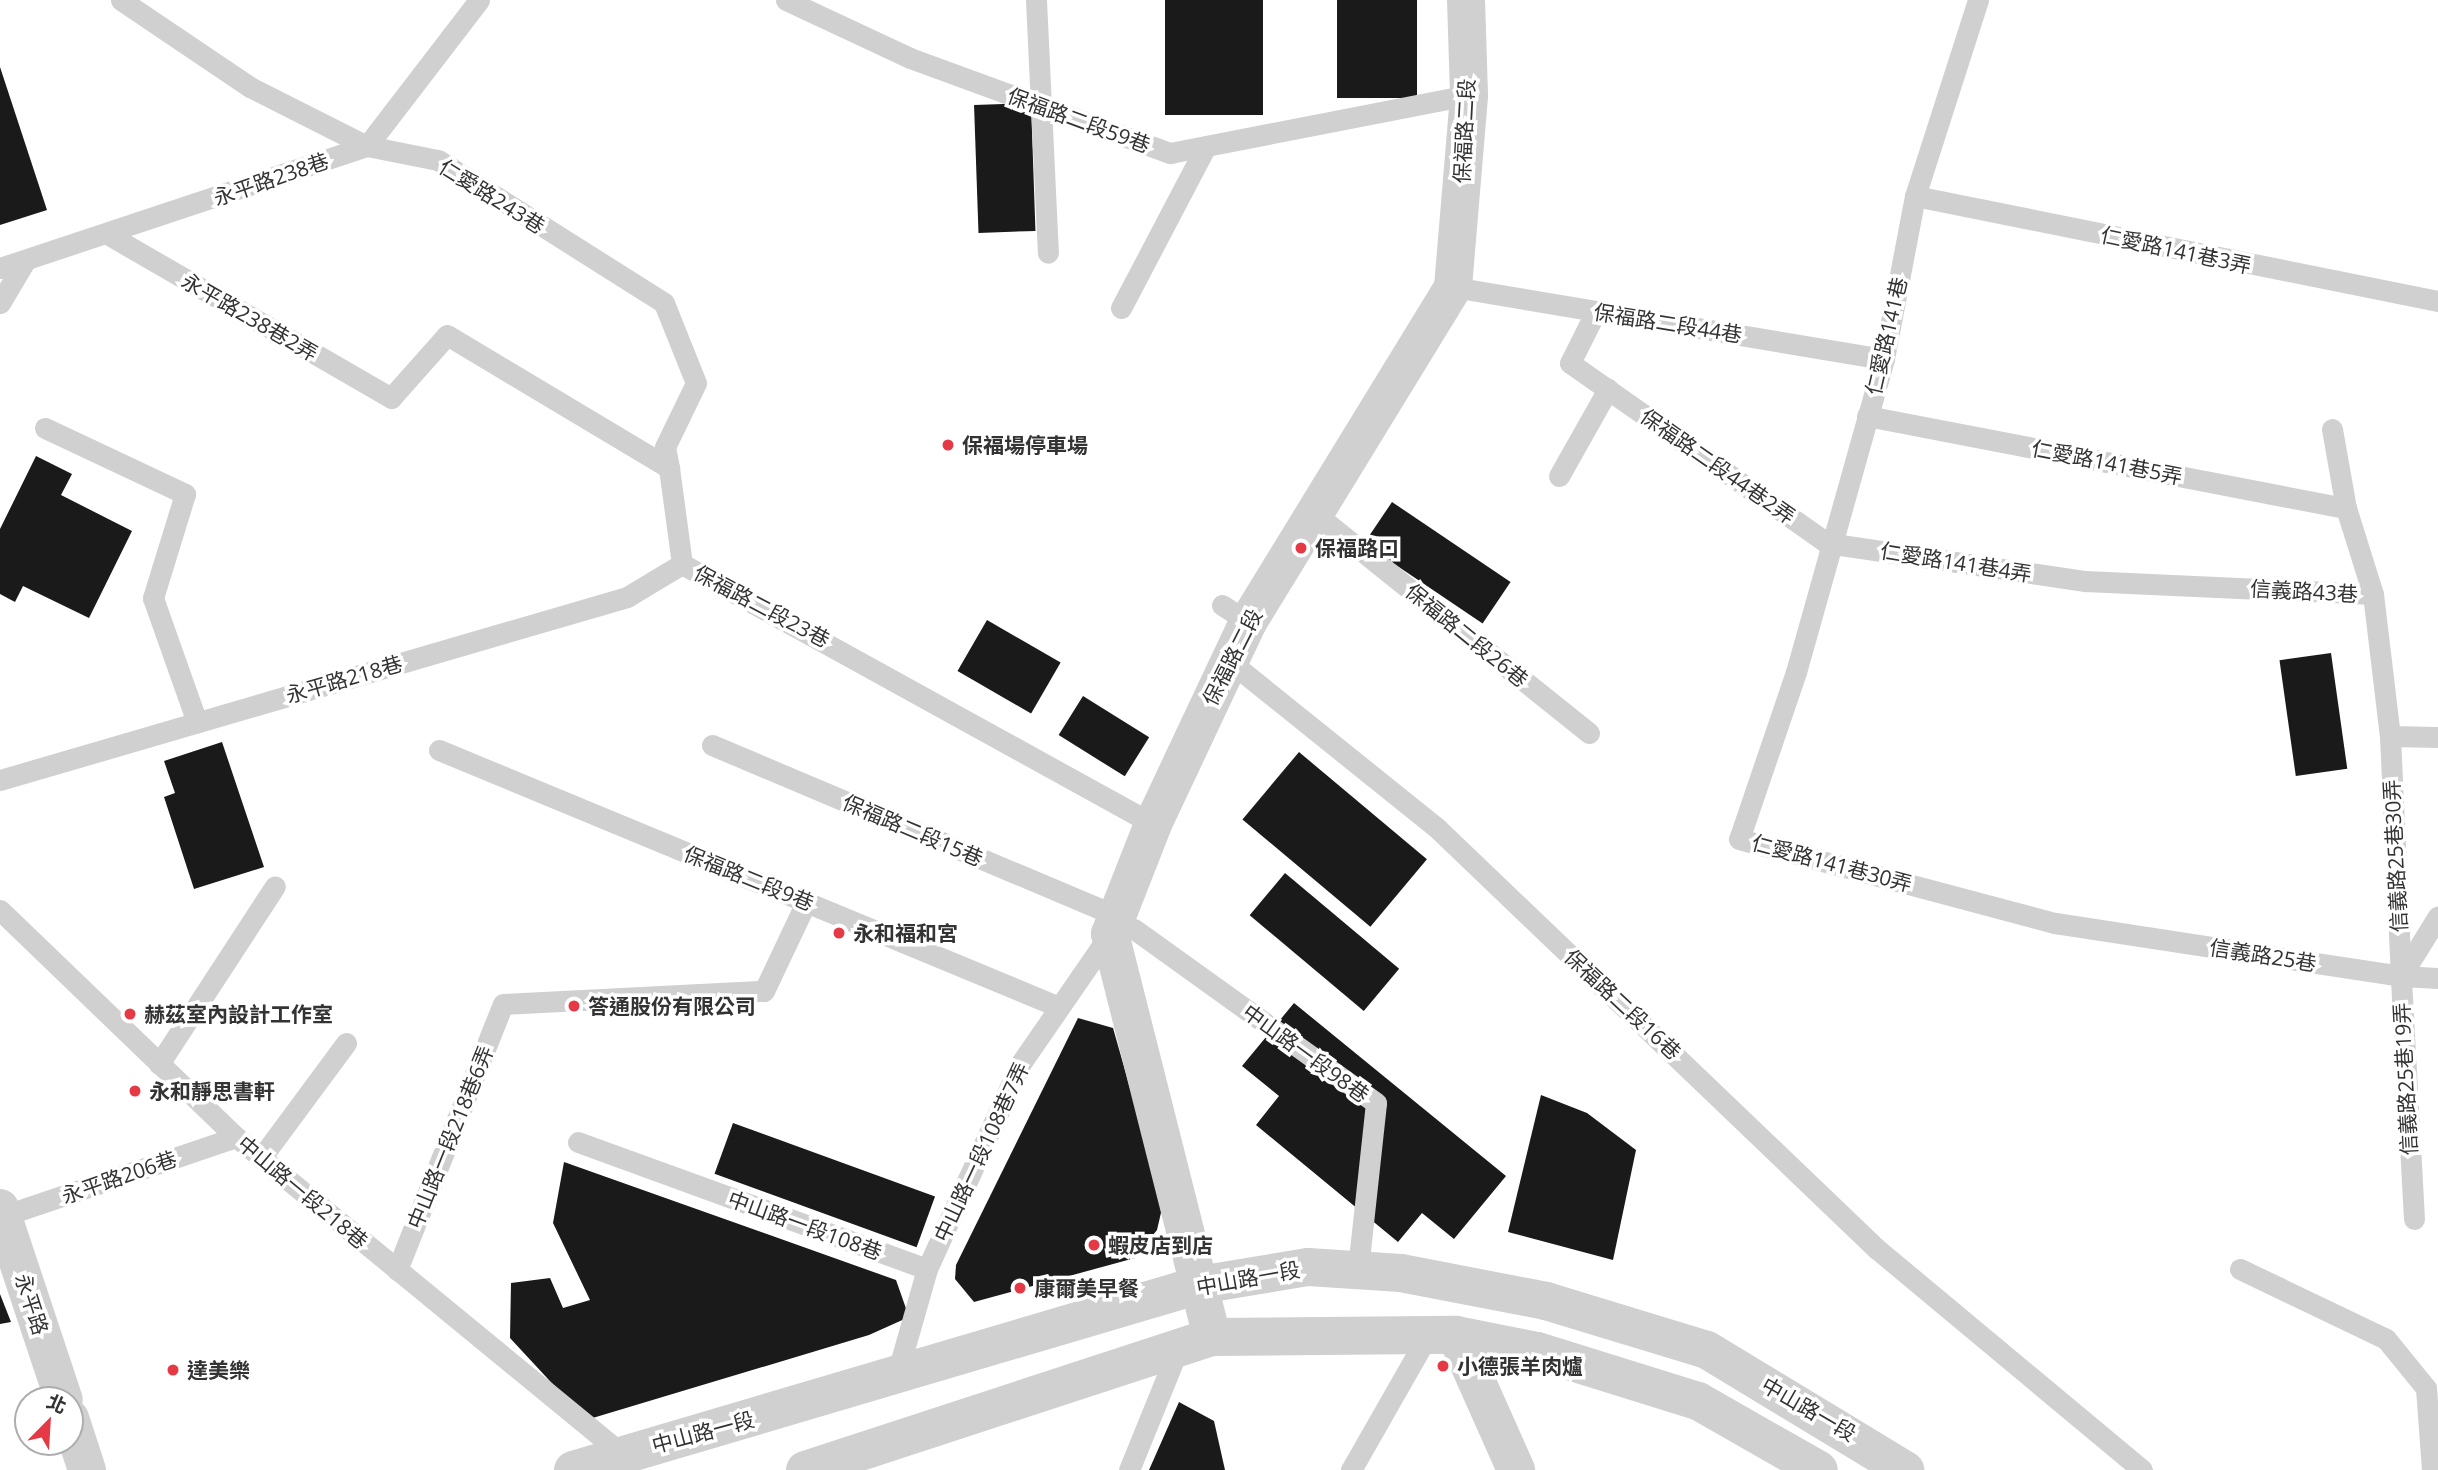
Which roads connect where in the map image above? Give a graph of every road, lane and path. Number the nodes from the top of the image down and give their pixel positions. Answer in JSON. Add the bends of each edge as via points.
{"nodes":[{"id":1,"x":121,"y":0,"type":"edge"},
{"id":2,"x":479,"y":0,"type":"edge"},
{"id":3,"x":786,"y":0,"type":"edge"},
{"id":4,"x":1036,"y":0,"type":"edge"},
{"id":5,"x":1466,"y":0,"type":"edge"},
{"id":6,"x":1978,"y":0,"type":"edge"},
{"id":7,"x":818,"y":7,"type":"edge"},
{"id":8,"x":1469,"y":95,"type":"junction"},
{"id":9,"x":1042,"y":107,"type":"junction"},
{"id":10,"x":367,"y":146,"type":"junction"},
{"id":11,"x":1206,"y":146,"type":"junction"},
{"id":12,"x":1915,"y":196,"type":"junction"},
{"id":13,"x":109,"y":235,"type":"junction"},
{"id":14,"x":1048,"y":253,"type":"dead end"},
{"id":15,"x":25,"y":261,"type":"junction"},
{"id":16,"x":0,"y":268,"type":"edge"},
{"id":17,"x":1453,"y":287,"type":"junction"},
{"id":18,"x":2438,"y":301,"type":"edge"},
{"id":19,"x":0,"y":303,"type":"edge"},
{"id":20,"x":1121,"y":308,"type":"dead end"},
{"id":21,"x":1596,"y":311,"type":"junction"},
{"id":22,"x":1884,"y":359,"type":"junction"},
{"id":23,"x":1608,"y":389,"type":"junction"},
{"id":24,"x":1867,"y":416,"type":"junction"},
{"id":25,"x":45,"y":428,"type":"dead end"},
{"id":26,"x":2332,"y":429,"type":"dead end"},
{"id":27,"x":669,"y":468,"type":"junction"},
{"id":28,"x":1559,"y":476,"type":"dead end"},
{"id":29,"x":2346,"y":508,"type":"junction"},
{"id":30,"x":1312,"y":511,"type":"junction"},
{"id":31,"x":1827,"y":543,"type":"junction"},
{"id":32,"x":681,"y":564,"type":"junction"},
{"id":33,"x":2085,"y":582,"type":"joint"},
{"id":34,"x":2373,"y":594,"type":"junction"},
{"id":35,"x":1228,"y":660,"type":"junction"},
{"id":36,"x":1796,"y":672,"type":"joint"},
{"id":37,"x":197,"y":722,"type":"junction"},
{"id":38,"x":1589,"y":733,"type":"dead end"},
{"id":39,"x":2390,"y":736,"type":"junction"},
{"id":40,"x":2438,"y":737,"type":"edge"},
{"id":41,"x":712,"y":745,"type":"dead end"},
{"id":42,"x":439,"y":750,"type":"dead end"},
{"id":43,"x":0,"y":780,"type":"edge"},
{"id":44,"x":1153,"y":824,"type":"junction"},
{"id":45,"x":275,"y":886,"type":"dead end"},
{"id":46,"x":806,"y":902,"type":"junction"},
{"id":47,"x":0,"y":910,"type":"edge"},
{"id":48,"x":2438,"y":916,"type":"edge"},
{"id":49,"x":2054,"y":923,"type":"joint"},
{"id":50,"x":1120,"y":926,"type":"junction"},
{"id":51,"x":2401,"y":976,"type":"junction"},
{"id":52,"x":2438,"y":978,"type":"edge"},
{"id":53,"x":1059,"y":1007,"type":"junction"},
{"id":54,"x":346,"y":1044,"type":"dead end"},
{"id":55,"x":159,"y":1064,"type":"junction"},
{"id":56,"x":236,"y":1137,"type":"junction"},
{"id":57,"x":578,"y":1142,"type":"dead end"},
{"id":58,"x":261,"y":1158,"type":"junction"},
{"id":59,"x":1,"y":1214,"type":"edge"},
{"id":60,"x":2414,"y":1219,"type":"dead end"},
{"id":61,"x":927,"y":1269,"type":"junction"},
{"id":62,"x":2240,"y":1269,"type":"dead end"},
{"id":63,"x":397,"y":1270,"type":"junction"},
{"id":64,"x":1358,"y":1270,"type":"junction"},
{"id":65,"x":1199,"y":1285,"type":"junction"},
{"id":66,"x":1442,"y":1335,"type":"junction"},
{"id":67,"x":1196,"y":1342,"type":"junction"},
{"id":68,"x":896,"y":1378,"type":"junction"},
{"id":69,"x":59,"y":1386,"type":"edge"},
{"id":70,"x":622,"y":1454,"type":"junction"},
{"id":71,"x":869,"y":1459,"type":"edge"},
{"id":72,"x":573,"y":1470,"type":"edge"},
{"id":73,"x":805,"y":1470,"type":"edge"},
{"id":74,"x":1129,"y":1470,"type":"edge"},
{"id":75,"x":1351,"y":1470,"type":"edge"},
{"id":76,"x":1516,"y":1470,"type":"edge"},
{"id":77,"x":1819,"y":1470,"type":"edge"},
{"id":78,"x":1905,"y":1470,"type":"edge"},
{"id":79,"x":2141,"y":1470,"type":"edge"},
{"id":80,"x":2432,"y":1470,"type":"edge"}],
"edges":[{"from":1,"to":10,"type":"lane","name":"仁愛路243巷","via":[[250,87]]},
{"from":2,"to":10,"type":"lane"},
{"from":3,"to":7,"type":"lane","name":"保福路二段59巷"},
{"from":4,"to":9,"type":"lane"},
{"from":5,"to":8,"type":"street","name":"保福路二段"},
{"from":6,"to":12,"type":"lane","name":"仁愛路141巷"},
{"from":7,"to":9,"type":"lane","name":"保福路二段59巷","via":[[910,58]]},
{"from":8,"to":11,"type":"lane","name":"保福路二段59巷"},
{"from":8,"to":17,"type":"street","name":"保福路二段"},
{"from":9,"to":11,"type":"lane","name":"保福路二段59巷","via":[[1170,153]]},
{"from":9,"to":14,"type":"lane"},
{"from":10,"to":13,"type":"lane","name":"永平路238巷"},
{"from":10,"to":27,"type":"lane","name":"仁愛路243巷","via":[[438,160],[664,303],[696,383],[665,447]]},
{"from":11,"to":20,"type":"lane"},
{"from":12,"to":18,"type":"lane","name":"仁愛路141巷3弄"},
{"from":12,"to":22,"type":"lane","name":"仁愛路141巷"},
{"from":13,"to":15,"type":"lane","name":"永平路238巷"},
{"from":13,"to":27,"type":"lane","name":"永平路238巷2弄","via":[[391,398],[447,335]]},
{"from":15,"to":16,"type":"lane","name":"永平路238巷"},
{"from":15,"to":19,"type":"lane"},
{"from":17,"to":21,"type":"lane","name":"保福路二段44巷"},
{"from":17,"to":30,"type":"street","name":"保福路二段"},
{"from":21,"to":22,"type":"lane","name":"保福路二段44巷"},
{"from":21,"to":23,"type":"lane","name":"保福路二段44巷2弄","via":[[1570,363]]},
{"from":22,"to":24,"type":"lane","name":"仁愛路141巷"},
{"from":23,"to":28,"type":"lane"},
{"from":23,"to":31,"type":"lane","name":"保福路二段44巷2弄"},
{"from":24,"to":29,"type":"lane","name":"仁愛路141巷5弄"},
{"from":24,"to":31,"type":"lane","name":"仁愛路141巷"},
{"from":25,"to":37,"type":"lane","via":[[185,494],[153,598]]},
{"from":26,"to":29,"type":"lane"},
{"from":27,"to":32,"type":"lane","name":"保福路二段23巷"},
{"from":29,"to":34,"type":"lane"},
{"from":30,"to":35,"type":"street","name":"保福路二段","via":[[1235,614]]},
{"from":30,"to":38,"type":"lane","name":"保福路二段26巷"},
{"from":31,"to":33,"type":"lane","name":"仁愛路141巷4弄"},
{"from":31,"to":36,"type":"lane","name":"仁愛路141巷"},
{"from":32,"to":37,"type":"lane","name":"永平路218巷","via":[[627,597]]},
{"from":32,"to":44,"type":"lane","name":"保福路二段23巷"},
{"from":33,"to":34,"type":"lane","name":"信義路43巷"},
{"from":34,"to":39,"type":"lane","name":"信義路43巷"},
{"from":35,"to":44,"type":"street","name":"保福路二段"},
{"from":35,"to":79,"type":"lane","name":"保福路二段16巷","via":[[1437,828],[1877,1249]]},
{"from":36,"to":49,"type":"lane","name":"仁愛路141巷30弄","via":[[1739,839]]},
{"from":37,"to":43,"type":"lane","name":"永平路218巷"},
{"from":39,"to":40,"type":"lane"},
{"from":39,"to":51,"type":"lane","name":"信義路25巷30弄"},
{"from":41,"to":50,"type":"lane","name":"保福路二段15巷"},
{"from":42,"to":46,"type":"lane","name":"保福路二段9巷"},
{"from":44,"to":50,"type":"street","name":"保福路二段"},
{"from":45,"to":55,"type":"lane"},
{"from":46,"to":53,"type":"lane","name":"保福路二段9巷"},
{"from":46,"to":63,"type":"lane","name":"中山路一段218巷6弄","via":[[764,991],[503,1004]]},
{"from":47,"to":55,"type":"lane","name":"中山路一段218巷"},
{"from":48,"to":51,"type":"lane"},
{"from":49,"to":51,"type":"lane","name":"信義路25巷"},
{"from":50,"to":53,"type":"lane","name":"中山路一段108巷7弄"},
{"from":50,"to":64,"type":"lane","name":"中山路一段98巷","via":[[1376,1103]]},
{"from":50,"to":65,"type":"street"},
{"from":51,"to":52,"type":"lane","name":"信義路25巷19弄"},
{"from":51,"to":60,"type":"lane","name":"信義路25巷19弄"},
{"from":53,"to":61,"type":"lane","name":"中山路一段108巷7弄","via":[[1021,1063]]},
{"from":54,"to":58,"type":"lane"},
{"from":55,"to":56,"type":"lane","name":"中山路一段218巷"},
{"from":56,"to":58,"type":"lane","name":"中山路一段218巷"},
{"from":56,"to":59,"type":"lane","name":"永平路206巷"},
{"from":57,"to":61,"type":"lane","name":"中山路一段108巷"},
{"from":58,"to":63,"type":"lane","name":"中山路一段218巷"},
{"from":59,"to":69,"type":"street","name":"永平路"},
{"from":61,"to":68,"type":"lane"},
{"from":62,"to":80,"type":"lane","via":[[2386,1339],[2426,1388]]},
{"from":63,"to":70,"type":"lane","name":"中山路一段218巷"},
{"from":64,"to":65,"type":"street","name":"中山路一段","via":[[1308,1267]]},
{"from":64,"to":78,"type":"street","name":"中山路一段","via":[[1546,1301],[1707,1350]]},
{"from":65,"to":67,"type":"street"},
{"from":65,"to":68,"type":"street","name":"中山路一段"},
{"from":66,"to":67,"type":"street"},
{"from":66,"to":75,"type":"lane"},
{"from":66,"to":76,"type":"street"},
{"from":66,"to":77,"type":"street","via":[[1537,1351],[1698,1401]]},
{"from":67,"to":71,"type":"street"},
{"from":67,"to":74,"type":"lane"},
{"from":68,"to":70,"type":"street","name":"中山路一段"},
{"from":70,"to":72,"type":"street","name":"中山路一段"},
{"from":71,"to":73,"type":"street"}]}
